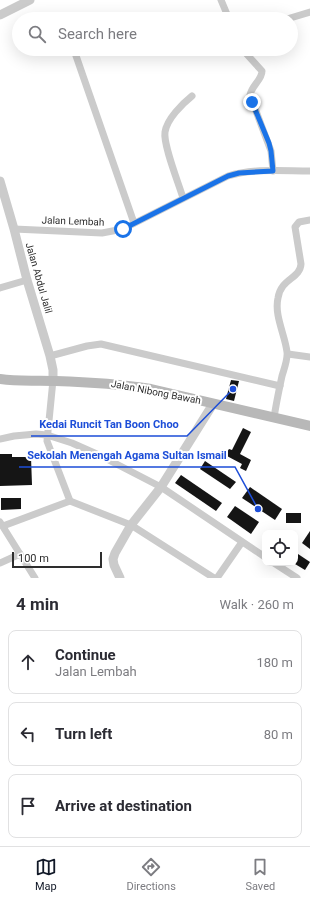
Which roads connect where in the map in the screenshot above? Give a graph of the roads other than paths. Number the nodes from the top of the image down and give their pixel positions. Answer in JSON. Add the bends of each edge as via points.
{"nodes":[{"id":1,"x":30,"y":0,"type":"edge"},
{"id":2,"x":221,"y":0,"type":"edge"},
{"id":3,"x":225,"y":12,"type":"edge"},
{"id":4,"x":310,"y":12,"type":"edge"},
{"id":5,"x":0,"y":15,"type":"edge"},
{"id":6,"x":298,"y":16,"type":"edge"},
{"id":7,"x":76,"y":56,"type":"edge"},
{"id":8,"x":248,"y":56,"type":"edge"},
{"id":9,"x":192,"y":96,"type":"dead end"},
{"id":10,"x":273,"y":171,"type":"junction"},
{"id":11,"x":310,"y":171,"type":"edge"},
{"id":12,"x":0,"y":181,"type":"edge"},
{"id":13,"x":183,"y":198,"type":"junction"},
{"id":14,"x":310,"y":220,"type":"edge"},
{"id":15,"x":134,"y":223,"type":"junction"},
{"id":16,"x":14,"y":229,"type":"junction"},
{"id":17,"x":27,"y":280,"type":"junction"},
{"id":18,"x":0,"y":288,"type":"edge"},
{"id":19,"x":288,"y":354,"type":"junction"},
{"id":20,"x":50,"y":356,"type":"junction"},
{"id":21,"x":310,"y":357,"type":"edge"},
{"id":22,"x":0,"y":379,"type":"edge"},
{"id":23,"x":53,"y":380,"type":"junction"},
{"id":24,"x":280,"y":386,"type":"junction"},
{"id":25,"x":213,"y":404,"type":"junction"},
{"id":26,"x":274,"y":418,"type":"junction"},
{"id":27,"x":310,"y":426,"type":"edge"},
{"id":28,"x":47,"y":435,"type":"junction"},
{"id":29,"x":0,"y":439,"type":"edge"},
{"id":30,"x":161,"y":487,"type":"junction"},
{"id":31,"x":70,"y":501,"type":"junction"},
{"id":32,"x":1,"y":524,"type":"edge"},
{"id":33,"x":131,"y":525,"type":"junction"},
{"id":34,"x":242,"y":542,"type":"junction"},
{"id":35,"x":20,"y":554,"type":"junction"},
{"id":36,"x":262,"y":555,"type":"edge"},
{"id":37,"x":0,"y":563,"type":"edge"},
{"id":38,"x":278,"y":566,"type":"edge"},
{"id":39,"x":35,"y":578,"type":"edge"},
{"id":40,"x":120,"y":578,"type":"edge"},
{"id":41,"x":214,"y":578,"type":"edge"},
{"id":42,"x":217,"y":578,"type":"edge"},
{"id":43,"x":296,"y":578,"type":"edge"}],
"edges":[{"from":1,"to":5,"type":"street"},
{"from":2,"to":3,"type":"street"},
{"from":4,"to":6,"type":"street"},
{"from":7,"to":15,"type":"street"},
{"from":8,"to":10,"type":"street","via":[[262,71],[250,95],[269,143]]},
{"from":9,"to":13,"type":"street","via":[[181,105],[165,132],[167,149]]},
{"from":10,"to":11,"type":"street","name":"Jalan Lembah"},
{"from":10,"to":13,"type":"street","name":"Jalan Lembah","via":[[228,176]]},
{"from":12,"to":16,"type":"street","name":"Jalan Abdul Jalil"},
{"from":13,"to":15,"type":"street","name":"Jalan Lembah"},
{"from":14,"to":19,"type":"street","via":[[299,222],[296,227],[301,270],[284,283],[277,299]]},
{"from":15,"to":16,"type":"street","name":"Jalan Lembah","via":[[113,232],[102,233]]},
{"from":16,"to":17,"type":"street","name":"Jalan Abdul Jalil"},
{"from":17,"to":18,"type":"street"},
{"from":17,"to":20,"type":"street","name":"Jalan Abdul Jalil"},
{"from":19,"to":21,"type":"street"},
{"from":19,"to":24,"type":"street"},
{"from":20,"to":23,"type":"street","name":"Jalan Abdul Jalil"},
{"from":20,"to":24,"type":"street","via":[[101,344]]},
{"from":22,"to":23,"type":"main road","name":"Jalan Nibong Bawah"},
{"from":23,"to":25,"type":"main road","name":"Jalan Nibong Bawah","via":[[151,389]]},
{"from":23,"to":28,"type":"street"},
{"from":24,"to":26,"type":"street"},
{"from":25,"to":26,"type":"main road","name":"Jalan Nibong Bawah"},
{"from":25,"to":30,"type":"street"},
{"from":26,"to":27,"type":"main road","name":"Jalan Nibong Bawah"},
{"from":28,"to":29,"type":"street","via":[[21,435]]},
{"from":28,"to":30,"type":"street","via":[[98,454]]},
{"from":28,"to":31,"type":"street","via":[[46,442]]},
{"from":30,"to":33,"type":"street"},
{"from":30,"to":34,"type":"street"},
{"from":31,"to":32,"type":"street"},
{"from":31,"to":33,"type":"street"},
{"from":32,"to":35,"type":"street"},
{"from":33,"to":40,"type":"street","via":[[113,559]]},
{"from":33,"to":41,"type":"street"},
{"from":34,"to":36,"type":"street"},
{"from":34,"to":42,"type":"street"},
{"from":35,"to":37,"type":"street"},
{"from":35,"to":39,"type":"street"},
{"from":38,"to":43,"type":"street"}]}
